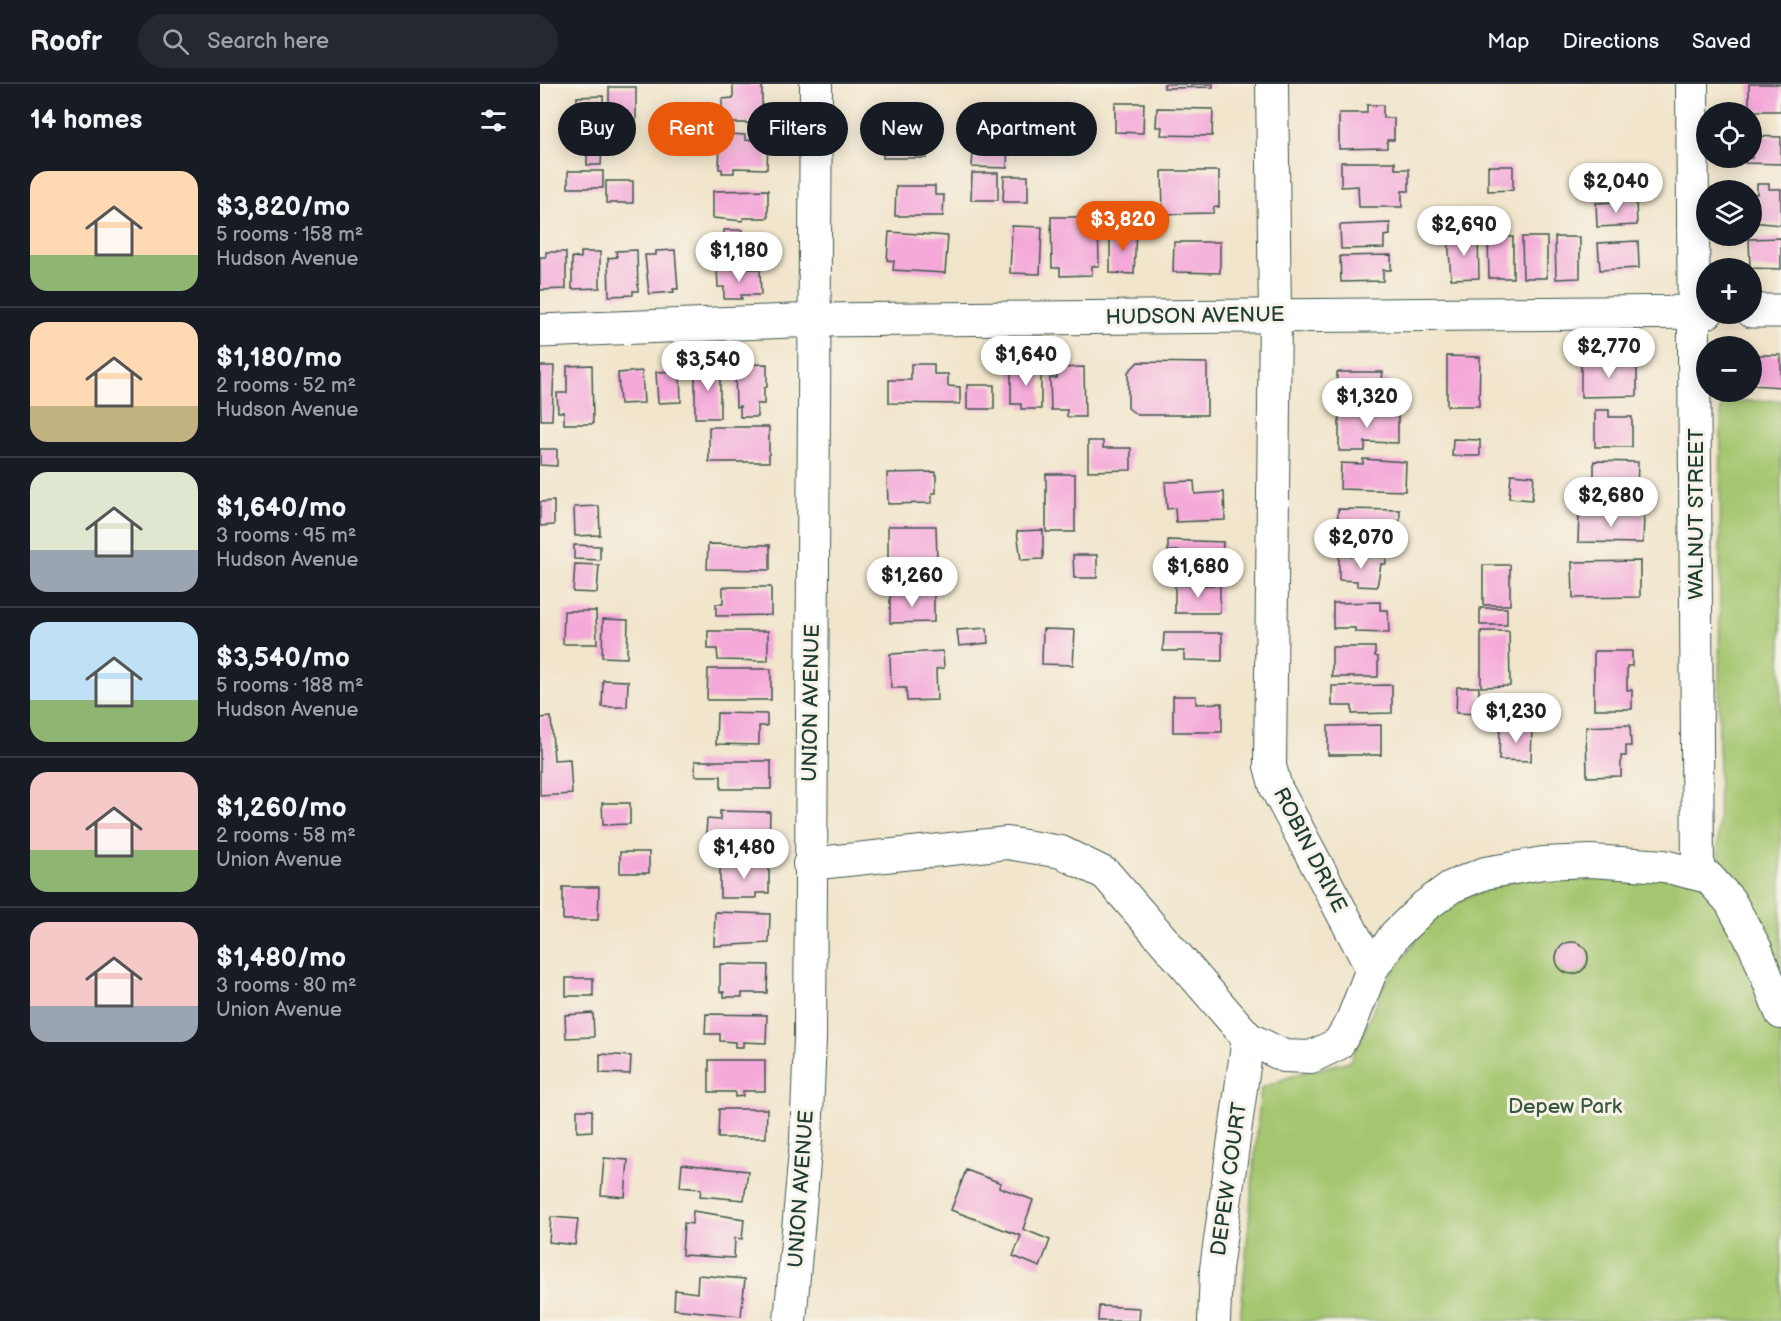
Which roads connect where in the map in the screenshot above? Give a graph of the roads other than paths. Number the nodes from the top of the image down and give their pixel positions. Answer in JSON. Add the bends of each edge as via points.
{"nodes":[{"id":1,"x":816,"y":84,"type":"edge"},
{"id":2,"x":1272,"y":84,"type":"edge"},
{"id":3,"x":1692,"y":84,"type":"edge"},
{"id":4,"x":1699,"y":258,"type":"edge"},
{"id":5,"x":1762,"y":311,"type":"edge"},
{"id":6,"x":1781,"y":311,"type":"edge"},
{"id":7,"x":1696,"y":312,"type":"edge"},
{"id":8,"x":1275,"y":315,"type":"junction"},
{"id":9,"x":816,"y":320,"type":"junction"},
{"id":10,"x":1701,"y":324,"type":"edge"},
{"id":11,"x":540,"y":331,"type":"edge"},
{"id":12,"x":809,"y":864,"type":"junction"},
{"id":13,"x":1698,"y":873,"type":"junction"},
{"id":14,"x":1372,"y":969,"type":"junction"},
{"id":15,"x":1781,"y":1013,"type":"edge"},
{"id":16,"x":1248,"y":1038,"type":"junction"},
{"id":17,"x":790,"y":1321,"type":"edge"},
{"id":18,"x":1214,"y":1321,"type":"edge"}],
"edges":[{"from":1,"to":9,"type":"street","name":"UNION AVENUE"},
{"from":2,"to":8,"type":"street","name":"ROBIN DRIVE"},
{"from":3,"to":4,"type":"street","name":"WALNUT STREET"},
{"from":5,"to":6,"type":"street"},
{"from":7,"to":8,"type":"street","name":"HUDSON AVENUE"},
{"from":8,"to":9,"type":"street","name":"HUDSON AVENUE"},
{"from":8,"to":14,"type":"street","name":"ROBIN DRIVE","via":[[1270,766],[1276,788]]},
{"from":9,"to":11,"type":"street","name":"HUDSON AVENUE"},
{"from":9,"to":12,"type":"street","name":"UNION AVENUE"},
{"from":10,"to":13,"type":"street","name":"WALNUT STREET"},
{"from":12,"to":16,"type":"street","via":[[1007,843],[1061,852],[1106,874]]},
{"from":12,"to":17,"type":"street","name":"UNION AVENUE","via":[[806,1140]]},
{"from":13,"to":14,"type":"street","via":[[1664,866],[1591,861],[1544,863],[1485,873],[1451,887],[1425,906],[1395,935]]},
{"from":13,"to":15,"type":"street","via":[[1708,877],[1730,901],[1756,949]]},
{"from":14,"to":16,"type":"street","via":[[1351,1023],[1338,1044],[1311,1057],[1284,1056]]},
{"from":16,"to":18,"type":"street","name":"DEPEW COURT","via":[[1216,1269]]}]}
